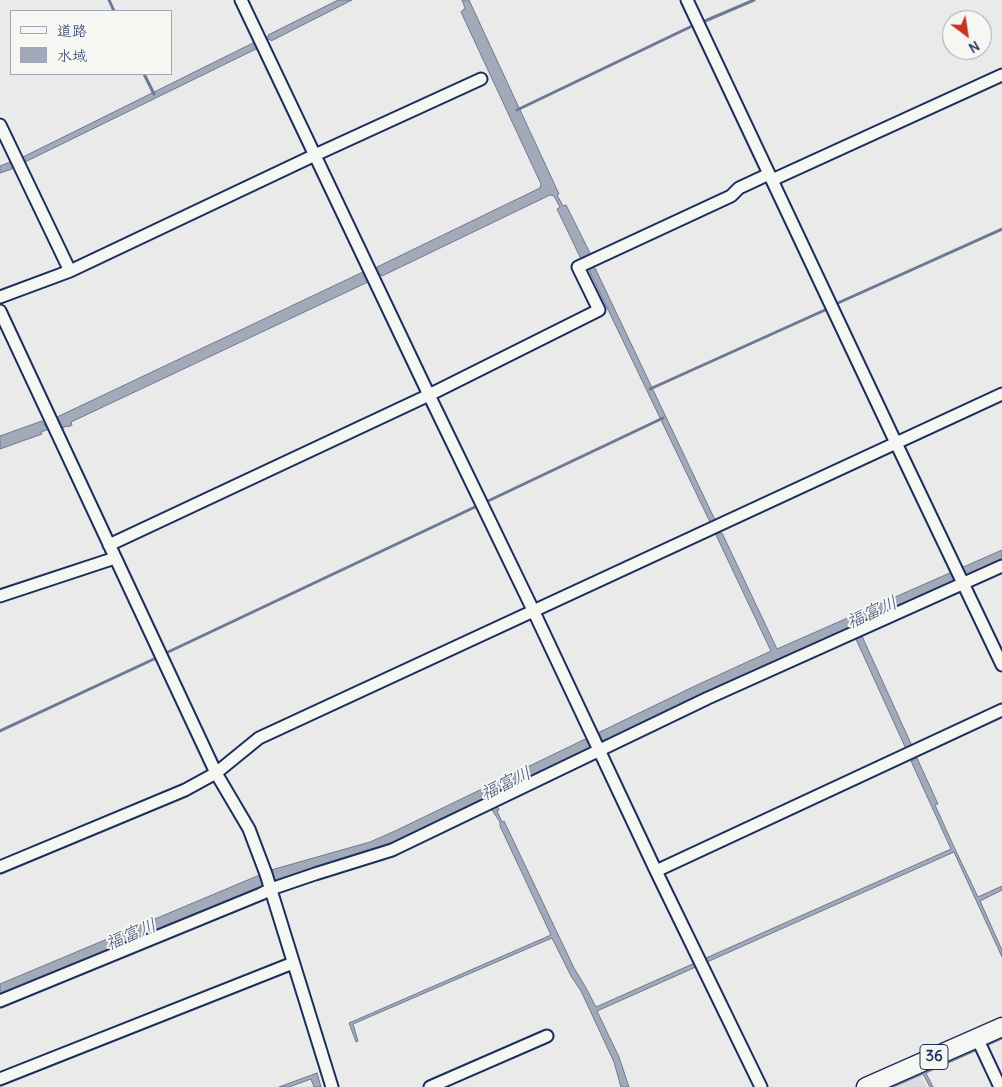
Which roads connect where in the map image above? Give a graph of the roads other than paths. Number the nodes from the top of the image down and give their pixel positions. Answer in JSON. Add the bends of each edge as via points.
{"nodes":[{"id":1,"x":241,"y":0,"type":"edge"},
{"id":2,"x":687,"y":0,"type":"edge"},
{"id":3,"x":1002,"y":75,"type":"edge"},
{"id":4,"x":481,"y":79,"type":"dead end"},
{"id":5,"x":0,"y":125,"type":"edge"},
{"id":6,"x":315,"y":155,"type":"junction"},
{"id":7,"x":771,"y":177,"type":"junction"},
{"id":8,"x":70,"y":271,"type":"junction"},
{"id":9,"x":0,"y":297,"type":"edge"},
{"id":10,"x":0,"y":311,"type":"edge"},
{"id":11,"x":1002,"y":394,"type":"edge"},
{"id":12,"x":429,"y":395,"type":"junction"},
{"id":13,"x":896,"y":443,"type":"junction"},
{"id":14,"x":109,"y":546,"type":"junction"},
{"id":15,"x":115,"y":558,"type":"junction"},
{"id":16,"x":1002,"y":566,"type":"edge"},
{"id":17,"x":962,"y":582,"type":"junction"},
{"id":18,"x":0,"y":596,"type":"edge"},
{"id":19,"x":534,"y":612,"type":"junction"},
{"id":20,"x":1002,"y":665,"type":"edge"},
{"id":21,"x":1002,"y":710,"type":"edge"},
{"id":22,"x":596,"y":744,"type":"junction"},
{"id":23,"x":216,"y":773,"type":"junction"},
{"id":24,"x":0,"y":867,"type":"edge"},
{"id":25,"x":656,"y":871,"type":"junction"},
{"id":26,"x":269,"y":883,"type":"junction"},
{"id":27,"x":293,"y":963,"type":"junction"},
{"id":28,"x":0,"y":1001,"type":"edge"},
{"id":29,"x":1002,"y":1027,"type":"edge"},
{"id":30,"x":547,"y":1036,"type":"dead end"},
{"id":31,"x":980,"y":1043,"type":"junction"},
{"id":32,"x":0,"y":1079,"type":"edge"},
{"id":33,"x":3,"y":1087,"type":"edge"},
{"id":34,"x":332,"y":1087,"type":"edge"},
{"id":35,"x":430,"y":1087,"type":"edge"},
{"id":36,"x":761,"y":1087,"type":"edge"},
{"id":37,"x":867,"y":1087,"type":"edge"},
{"id":38,"x":1000,"y":1087,"type":"edge"}],
"edges":[{"from":1,"to":6,"type":"street"},
{"from":2,"to":7,"type":"street"},
{"from":3,"to":7,"type":"street"},
{"from":4,"to":6,"type":"street"},
{"from":5,"to":8,"type":"street"},
{"from":6,"to":8,"type":"street"},
{"from":6,"to":12,"type":"street"},
{"from":7,"to":12,"type":"street","via":[[739,188],[731,196],[578,267],[599,310]]},
{"from":7,"to":13,"type":"street"},
{"from":8,"to":9,"type":"street"},
{"from":10,"to":14,"type":"street"},
{"from":11,"to":13,"type":"street"},
{"from":12,"to":14,"type":"street"},
{"from":12,"to":19,"type":"street"},
{"from":13,"to":17,"type":"street"},
{"from":13,"to":19,"type":"street"},
{"from":14,"to":15,"type":"street"},
{"from":15,"to":18,"type":"street"},
{"from":15,"to":23,"type":"street"},
{"from":16,"to":17,"type":"street"},
{"from":17,"to":20,"type":"street"},
{"from":17,"to":22,"type":"street","via":[[708,698]]},
{"from":19,"to":22,"type":"street"},
{"from":19,"to":23,"type":"street","via":[[259,738]]},
{"from":21,"to":25,"type":"street"},
{"from":22,"to":25,"type":"street"},
{"from":22,"to":26,"type":"street","via":[[491,802],[392,850],[315,874]]},
{"from":23,"to":24,"type":"street","via":[[185,790]]},
{"from":23,"to":26,"type":"street","via":[[249,829]]},
{"from":25,"to":36,"type":"street"},
{"from":26,"to":27,"type":"street"},
{"from":26,"to":28,"type":"street","via":[[261,894]]},
{"from":27,"to":32,"type":"street"},
{"from":27,"to":34,"type":"street"},
{"from":29,"to":31,"type":"main road","number":"36"},
{"from":30,"to":35,"type":"street"},
{"from":31,"to":37,"type":"main road","number":"36"},
{"from":31,"to":38,"type":"street"},
{"from":32,"to":33,"type":"street"}]}
